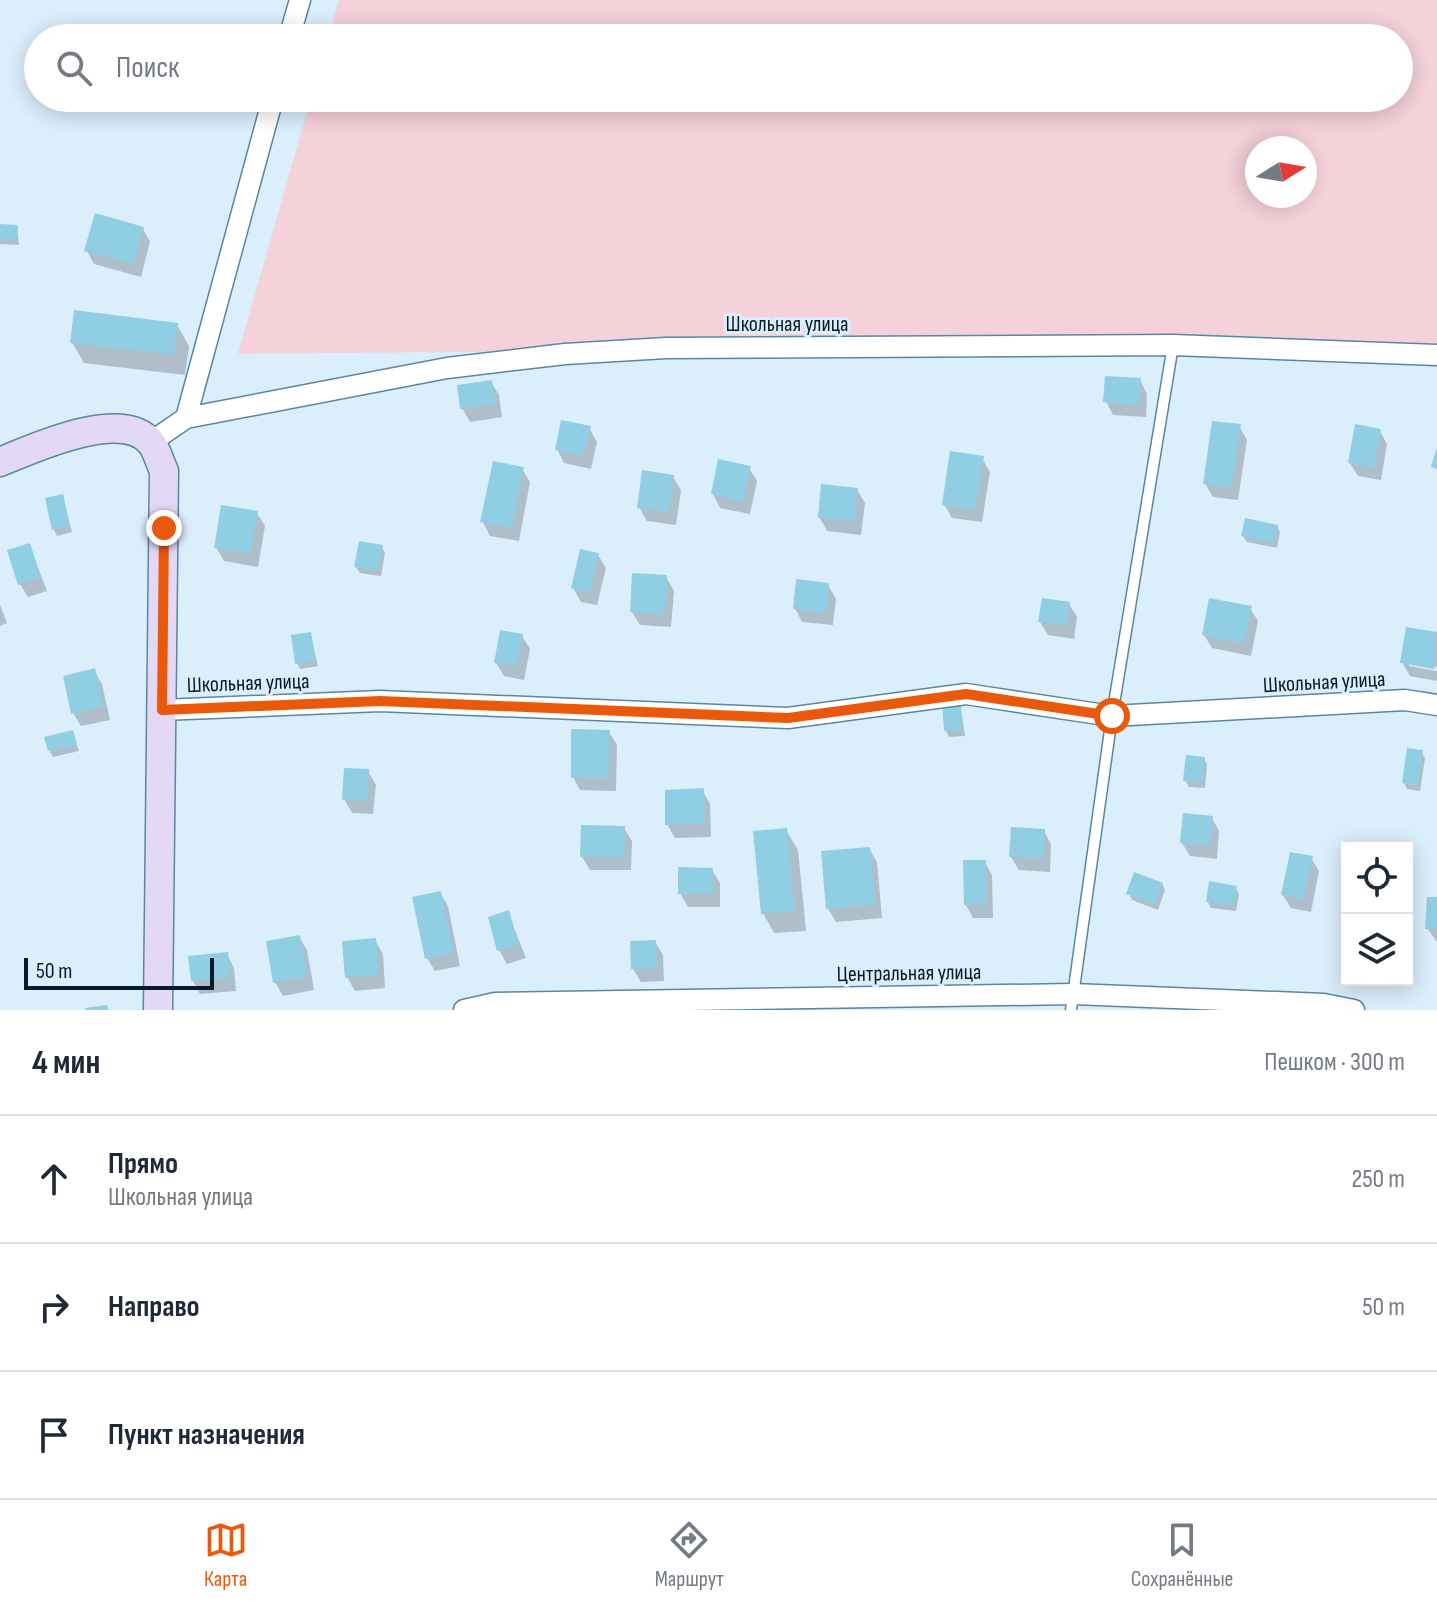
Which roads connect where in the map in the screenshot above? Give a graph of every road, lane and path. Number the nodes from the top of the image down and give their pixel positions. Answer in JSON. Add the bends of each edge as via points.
{"nodes":[{"id":1,"x":300,"y":0,"type":"edge"},
{"id":2,"x":293,"y":24,"type":"edge"},
{"id":3,"x":269,"y":112,"type":"edge"},
{"id":4,"x":1173,"y":345,"type":"junction"},
{"id":5,"x":1437,"y":355,"type":"edge"},
{"id":6,"x":186,"y":418,"type":"junction"},
{"id":7,"x":151,"y":442,"type":"junction"},
{"id":8,"x":0,"y":462,"type":"edge"},
{"id":9,"x":1437,"y":705,"type":"edge"},
{"id":10,"x":162,"y":710,"type":"junction"},
{"id":11,"x":1112,"y":716,"type":"junction"},
{"id":12,"x":1072,"y":1002,"type":"edge"},
{"id":13,"x":158,"y":1010,"type":"edge"},
{"id":14,"x":464,"y":1010,"type":"edge"},
{"id":15,"x":1354,"y":1010,"type":"edge"}],
"edges":[{"from":1,"to":2,"type":"street"},
{"from":3,"to":6,"type":"street"},
{"from":4,"to":5,"type":"street","name":"Школьная улица"},
{"from":4,"to":6,"type":"street","name":"Школьная улица","via":[[666,348],[565,354],[447,368]]},
{"from":4,"to":11,"type":"lane"},
{"from":6,"to":7,"type":"street","name":"Школьная улица"},
{"from":7,"to":8,"type":"main road","via":[[125,428],[65,436]]},
{"from":7,"to":10,"type":"main road","via":[[164,471]]},
{"from":9,"to":11,"type":"street","name":"Школьная улица","via":[[1405,700]]},
{"from":10,"to":11,"type":"street","name":"Школьная улица","via":[[380,701],[788,718],[966,694]]},
{"from":10,"to":13,"type":"main road"},
{"from":11,"to":12,"type":"lane"},
{"from":12,"to":14,"type":"street","name":"Центральная улица","via":[[495,1003]]},
{"from":12,"to":15,"type":"street","name":"Центральная улица","via":[[1324,1004]]}]}
